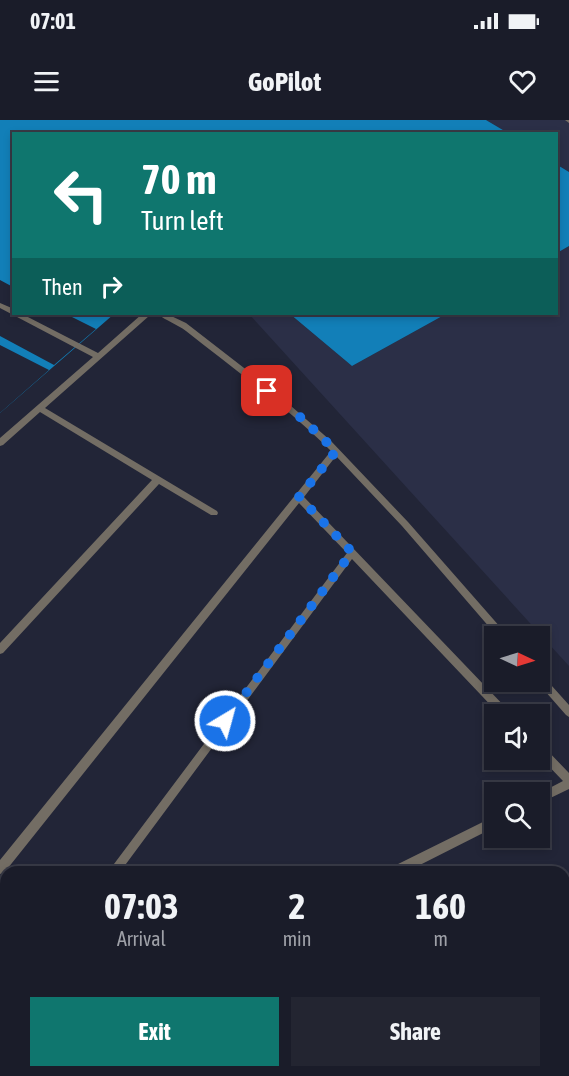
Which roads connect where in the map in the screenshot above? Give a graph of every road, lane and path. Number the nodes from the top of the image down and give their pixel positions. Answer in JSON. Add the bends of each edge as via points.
{"nodes":[{"id":1,"x":19,"y":315,"type":"edge"},
{"id":2,"x":145,"y":315,"type":"edge"},
{"id":3,"x":164,"y":315,"type":"edge"},
{"id":4,"x":98,"y":356,"type":"junction"},
{"id":5,"x":39,"y":408,"type":"junction"},
{"id":6,"x":0,"y":443,"type":"edge"},
{"id":7,"x":336,"y":451,"type":"junction"},
{"id":8,"x":158,"y":479,"type":"junction"},
{"id":9,"x":299,"y":497,"type":"junction"},
{"id":10,"x":214,"y":513,"type":"dead end"},
{"id":11,"x":352,"y":552,"type":"junction"},
{"id":12,"x":494,"y":626,"type":"edge"},
{"id":13,"x":0,"y":650,"type":"edge"},
{"id":14,"x":550,"y":690,"type":"edge"},
{"id":15,"x":496,"y":704,"type":"edge"},
{"id":16,"x":569,"y":712,"type":"edge"},
{"id":17,"x":550,"y":761,"type":"edge"},
{"id":18,"x":569,"y":782,"type":"edge"},
{"id":19,"x":550,"y":792,"type":"edge"},
{"id":20,"x":484,"y":827,"type":"edge"},
{"id":21,"x":2,"y":866,"type":"edge"},
{"id":22,"x":117,"y":866,"type":"edge"},
{"id":23,"x":406,"y":866,"type":"edge"}],
"edges":[{"from":1,"to":4,"type":"lane"},
{"from":2,"to":4,"type":"lane"},
{"from":3,"to":7,"type":"lane","via":[[183,325],[300,417]]},
{"from":4,"to":5,"type":"lane"},
{"from":5,"to":6,"type":"lane"},
{"from":5,"to":8,"type":"lane"},
{"from":7,"to":9,"type":"lane"},
{"from":7,"to":12,"type":"lane"},
{"from":8,"to":10,"type":"lane"},
{"from":8,"to":13,"type":"lane"},
{"from":9,"to":11,"type":"lane"},
{"from":9,"to":21,"type":"lane"},
{"from":11,"to":15,"type":"lane"},
{"from":11,"to":22,"type":"lane"},
{"from":14,"to":16,"type":"lane"},
{"from":17,"to":18,"type":"lane"},
{"from":18,"to":19,"type":"lane"},
{"from":20,"to":23,"type":"lane"}]}
